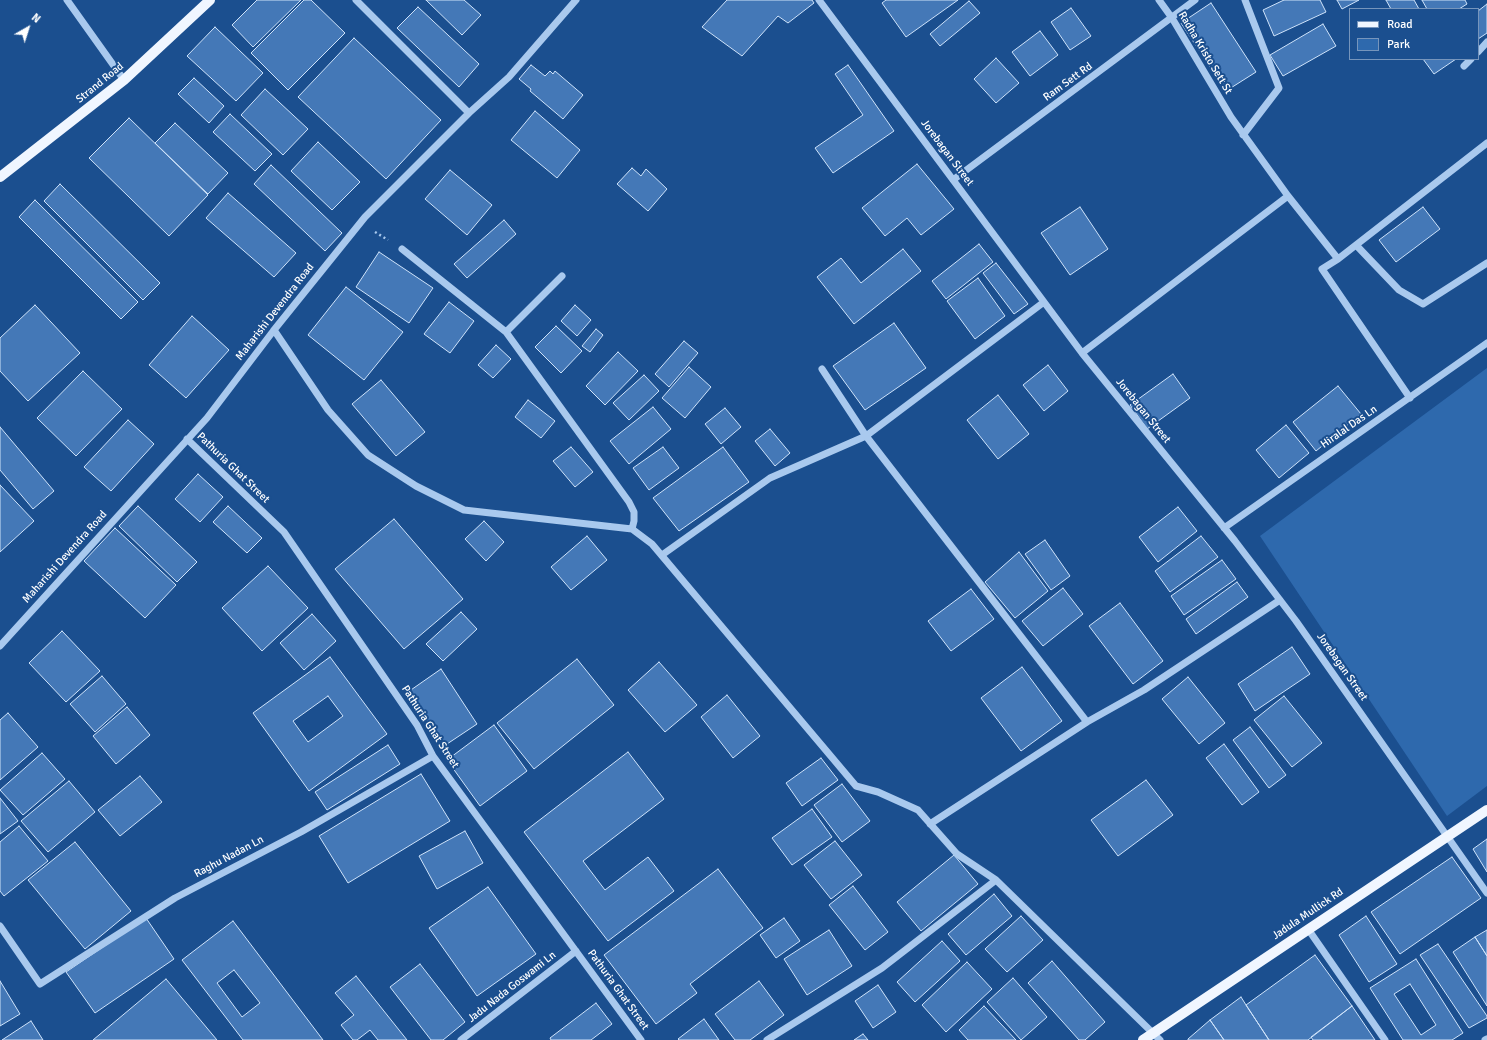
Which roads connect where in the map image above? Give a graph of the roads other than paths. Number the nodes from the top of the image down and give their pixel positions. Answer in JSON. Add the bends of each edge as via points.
{"nodes":[{"id":1,"x":67,"y":0,"type":"edge"},
{"id":2,"x":210,"y":0,"type":"edge"},
{"id":3,"x":356,"y":0,"type":"edge"},
{"id":4,"x":576,"y":0,"type":"edge"},
{"id":5,"x":819,"y":0,"type":"edge"},
{"id":6,"x":1159,"y":0,"type":"edge"},
{"id":7,"x":1195,"y":0,"type":"edge"},
{"id":8,"x":1245,"y":0,"type":"edge"},
{"id":9,"x":1172,"y":18,"type":"junction"},
{"id":10,"x":1487,"y":42,"type":"edge"},
{"id":11,"x":1479,"y":51,"type":"edge"},
{"id":12,"x":1470,"y":60,"type":"edge"},
{"id":13,"x":1464,"y":66,"type":"dead end"},
{"id":14,"x":124,"y":80,"type":"junction"},
{"id":15,"x":469,"y":113,"type":"junction"},
{"id":16,"x":1243,"y":135,"type":"junction"},
{"id":17,"x":1487,"y":143,"type":"edge"},
{"id":18,"x":0,"y":177,"type":"edge"},
{"id":19,"x":953,"y":180,"type":"junction"},
{"id":20,"x":1288,"y":196,"type":"junction"},
{"id":21,"x":1356,"y":245,"type":"junction"},
{"id":22,"x":402,"y":248,"type":"road end"},
{"id":23,"x":1338,"y":259,"type":"junction"},
{"id":24,"x":1487,"y":263,"type":"edge"},
{"id":25,"x":562,"y":276,"type":"dead end"},
{"id":26,"x":1044,"y":302,"type":"junction"},
{"id":27,"x":274,"y":330,"type":"junction"},
{"id":28,"x":506,"y":332,"type":"junction"},
{"id":29,"x":1487,"y":343,"type":"edge"},
{"id":30,"x":1082,"y":353,"type":"junction"},
{"id":31,"x":822,"y":370,"type":"dead end"},
{"id":32,"x":1410,"y":398,"type":"junction"},
{"id":33,"x":866,"y":436,"type":"junction"},
{"id":34,"x":187,"y":438,"type":"junction"},
{"id":35,"x":1224,"y":528,"type":"junction"},
{"id":36,"x":632,"y":529,"type":"junction"},
{"id":37,"x":662,"y":555,"type":"junction"},
{"id":38,"x":1280,"y":600,"type":"junction"},
{"id":39,"x":0,"y":646,"type":"edge"},
{"id":40,"x":1087,"y":722,"type":"junction"},
{"id":41,"x":432,"y":756,"type":"junction"},
{"id":42,"x":1487,"y":810,"type":"edge"},
{"id":43,"x":930,"y":824,"type":"junction"},
{"id":44,"x":1447,"y":837,"type":"junction"},
{"id":45,"x":996,"y":880,"type":"junction"},
{"id":46,"x":1487,"y":893,"type":"edge"},
{"id":47,"x":0,"y":926,"type":"edge"},
{"id":48,"x":1308,"y":929,"type":"junction"},
{"id":49,"x":576,"y":951,"type":"junction"},
{"id":50,"x":1157,"y":1036,"type":"edge"},
{"id":51,"x":461,"y":1040,"type":"edge"},
{"id":52,"x":641,"y":1040,"type":"edge"},
{"id":53,"x":767,"y":1040,"type":"edge"},
{"id":54,"x":1143,"y":1040,"type":"edge"},
{"id":55,"x":1385,"y":1040,"type":"edge"}],
"edges":[{"from":1,"to":14,"type":"street"},
{"from":2,"to":14,"type":"main road","name":"Strand Road"},
{"from":3,"to":15,"type":"street"},
{"from":4,"to":15,"type":"street","name":"Maharishi Devendra Road","via":[[509,77]]},
{"from":5,"to":19,"type":"street","name":"Jorebagan Street"},
{"from":6,"to":9,"type":"street","name":"Radha Kristo Sett St"},
{"from":7,"to":9,"type":"street","name":"Ram Sett Rd"},
{"from":8,"to":16,"type":"street","via":[[1279,88]]},
{"from":9,"to":16,"type":"street","name":"Radha Kristo Sett St"},
{"from":9,"to":19,"type":"street","name":"Ram Sett Rd"},
{"from":10,"to":11,"type":"street"},
{"from":12,"to":13,"type":"street"},
{"from":14,"to":18,"type":"main road","name":"Strand Road"},
{"from":15,"to":27,"type":"street","name":"Maharishi Devendra Road","via":[[360,223]]},
{"from":16,"to":20,"type":"street","name":"Radha Kristo Sett St"},
{"from":17,"to":21,"type":"street"},
{"from":19,"to":26,"type":"street","name":"Jorebagan Street"},
{"from":20,"to":23,"type":"street","name":"Radha Kristo Sett St"},
{"from":20,"to":30,"type":"street"},
{"from":21,"to":23,"type":"street"},
{"from":21,"to":24,"type":"street","via":[[1399,290],[1423,304]]},
{"from":22,"to":28,"type":"street"},
{"from":23,"to":32,"type":"street","via":[[1322,269]]},
{"from":25,"to":28,"type":"street"},
{"from":26,"to":30,"type":"street","name":"Jorebagan Street"},
{"from":26,"to":33,"type":"street"},
{"from":27,"to":34,"type":"street","name":"Maharishi Devendra Road","via":[[207,418]]},
{"from":27,"to":36,"type":"street","via":[[328,410],[368,455],[416,486],[464,510]]},
{"from":28,"to":36,"type":"street","via":[[629,502],[634,512]]},
{"from":29,"to":32,"type":"street","name":"Hiralal Das Ln"},
{"from":30,"to":35,"type":"street","name":"Jorebagan Street"},
{"from":31,"to":33,"type":"street"},
{"from":32,"to":35,"type":"street","name":"Hiralal Das Ln"},
{"from":33,"to":37,"type":"street","via":[[770,478]]},
{"from":33,"to":40,"type":"street"},
{"from":34,"to":39,"type":"street","name":"Maharishi Devendra Road"},
{"from":34,"to":41,"type":"street","name":"Pathuria Ghat Street","via":[[284,532],[417,725]]},
{"from":35,"to":38,"type":"street","name":"Jorebagan Street"},
{"from":36,"to":37,"type":"street"},
{"from":37,"to":43,"type":"street","via":[[856,786],[878,792],[918,810]]},
{"from":38,"to":40,"type":"street","via":[[1144,690]]},
{"from":38,"to":44,"type":"street","name":"Jorebagan Street"},
{"from":40,"to":43,"type":"street"},
{"from":41,"to":47,"type":"street","name":"Raghu Nadan Ln","via":[[301,832],[175,898],[40,984]]},
{"from":41,"to":49,"type":"street","name":"Pathuria Ghat Street"},
{"from":42,"to":44,"type":"main road","name":"Jadula Mullick Rd"},
{"from":43,"to":45,"type":"street","via":[[956,854]]},
{"from":44,"to":46,"type":"street","name":"Jorebagan Street"},
{"from":44,"to":48,"type":"main road","name":"Jadula Mullick Rd"},
{"from":45,"to":50,"type":"street"},
{"from":45,"to":53,"type":"street","via":[[882,968]]},
{"from":48,"to":50,"type":"main road","name":"Jadula Mullick Rd"},
{"from":48,"to":55,"type":"street"},
{"from":49,"to":51,"type":"street","name":"Jadu Nada Goswami Ln"},
{"from":49,"to":52,"type":"street","name":"Pathuria Ghat Street"},
{"from":50,"to":54,"type":"main road","name":"Jadula Mullick Rd"}]}
